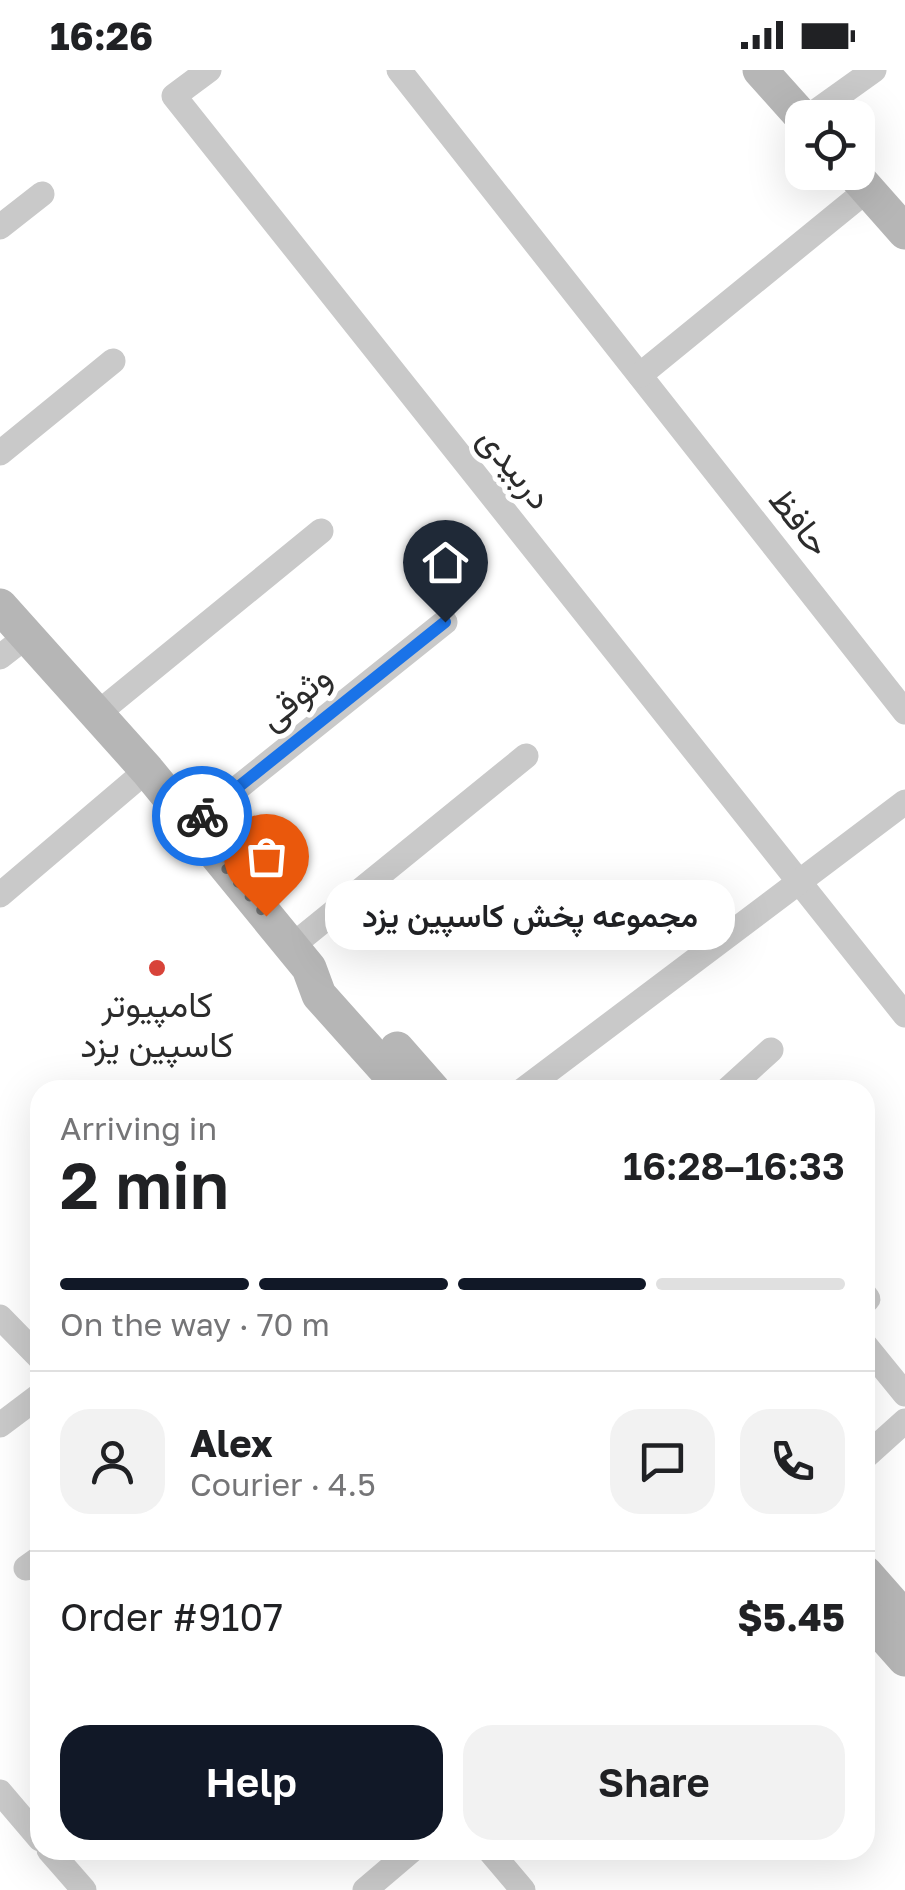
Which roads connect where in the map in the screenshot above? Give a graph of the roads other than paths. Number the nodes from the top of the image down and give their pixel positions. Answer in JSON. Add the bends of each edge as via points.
{"nodes":[{"id":1,"x":209,"y":70,"type":"edge"},
{"id":2,"x":399,"y":70,"type":"edge"},
{"id":3,"x":760,"y":70,"type":"edge"},
{"id":4,"x":874,"y":70,"type":"edge"},
{"id":5,"x":788,"y":100,"type":"edge"},
{"id":6,"x":831,"y":100,"type":"edge"},
{"id":7,"x":849,"y":190,"type":"edge"},
{"id":8,"x":867,"y":190,"type":"edge"},
{"id":9,"x":42,"y":194,"type":"dead end"},
{"id":10,"x":0,"y":228,"type":"edge"},
{"id":11,"x":905,"y":232,"type":"edge"},
{"id":12,"x":113,"y":361,"type":"dead end"},
{"id":13,"x":640,"y":375,"type":"junction"},
{"id":14,"x":0,"y":452,"type":"edge"},
{"id":15,"x":321,"y":531,"type":"dead end"},
{"id":16,"x":0,"y":606,"type":"edge"},
{"id":17,"x":445,"y":622,"type":"dead end"},
{"id":18,"x":14,"y":646,"type":"edge"},
{"id":19,"x":905,"y":712,"type":"edge"},
{"id":20,"x":97,"y":714,"type":"junction"},
{"id":21,"x":526,"y":756,"type":"dead end"},
{"id":22,"x":148,"y":770,"type":"junction"},
{"id":23,"x":905,"y":802,"type":"edge"},
{"id":24,"x":190,"y":826,"type":"junction"},
{"id":25,"x":800,"y":882,"type":"junction"},
{"id":26,"x":0,"y":894,"type":"edge"},
{"id":27,"x":301,"y":957,"type":"junction"},
{"id":28,"x":905,"y":1015,"type":"edge"},
{"id":29,"x":771,"y":1050,"type":"dead end"},
{"id":30,"x":395,"y":1080,"type":"edge"},
{"id":31,"x":424,"y":1080,"type":"edge"},
{"id":32,"x":535,"y":1080,"type":"edge"},
{"id":33,"x":738,"y":1080,"type":"edge"},
{"id":34,"x":0,"y":1317,"type":"edge"},
{"id":35,"x":30,"y":1348,"type":"edge"},
{"id":36,"x":875,"y":1358,"type":"edge"},
{"id":37,"x":905,"y":1394,"type":"edge"},
{"id":38,"x":30,"y":1402,"type":"edge"},
{"id":39,"x":905,"y":1421,"type":"edge"},
{"id":40,"x":0,"y":1425,"type":"edge"},
{"id":41,"x":875,"y":1448,"type":"edge"},
{"id":42,"x":875,"y":1584,"type":"edge"},
{"id":43,"x":905,"y":1618,"type":"edge"},
{"id":44,"x":875,"y":1625,"type":"edge"},
{"id":45,"x":905,"y":1659,"type":"edge"},
{"id":46,"x":0,"y":1792,"type":"edge"},
{"id":47,"x":30,"y":1827,"type":"edge"},
{"id":48,"x":58,"y":1860,"type":"edge"},
{"id":49,"x":400,"y":1860,"type":"edge"},
{"id":50,"x":498,"y":1860,"type":"edge"},
{"id":51,"x":84,"y":1890,"type":"edge"},
{"id":52,"x":365,"y":1890,"type":"edge"},
{"id":53,"x":523,"y":1890,"type":"edge"}],
"edges":[{"from":1,"to":25,"type":"street","name":"دربیدی","via":[[174,96]]},
{"from":2,"to":13,"type":"street","name":"حافظ"},
{"from":3,"to":5,"type":"main road"},
{"from":4,"to":6,"type":"street"},
{"from":7,"to":13,"type":"street"},
{"from":8,"to":11,"type":"main road"},
{"from":9,"to":10,"type":"street"},
{"from":12,"to":14,"type":"street"},
{"from":13,"to":19,"type":"street","name":"حافظ"},
{"from":15,"to":20,"type":"street"},
{"from":16,"to":18,"type":"main road"},
{"from":17,"to":24,"type":"street","name":"وثوقی"},
{"from":18,"to":20,"type":"main road"},
{"from":20,"to":22,"type":"main road"},
{"from":21,"to":27,"type":"street"},
{"from":22,"to":24,"type":"main road"},
{"from":22,"to":26,"type":"street"},
{"from":23,"to":25,"type":"street"},
{"from":24,"to":27,"type":"main road"},
{"from":25,"to":28,"type":"street","name":"دربیدی"},
{"from":25,"to":32,"type":"street"},
{"from":27,"to":30,"type":"main road","via":[[319,995]]},
{"from":27,"to":31,"type":"main road","via":[[335,980]]},
{"from":29,"to":33,"type":"street"},
{"from":34,"to":35,"type":"street"},
{"from":36,"to":37,"type":"street"},
{"from":38,"to":40,"type":"street"},
{"from":39,"to":41,"type":"street"},
{"from":42,"to":43,"type":"main road"},
{"from":44,"to":45,"type":"main road"},
{"from":46,"to":47,"type":"street"},
{"from":48,"to":51,"type":"street"},
{"from":49,"to":52,"type":"street"},
{"from":50,"to":53,"type":"street"}]}
